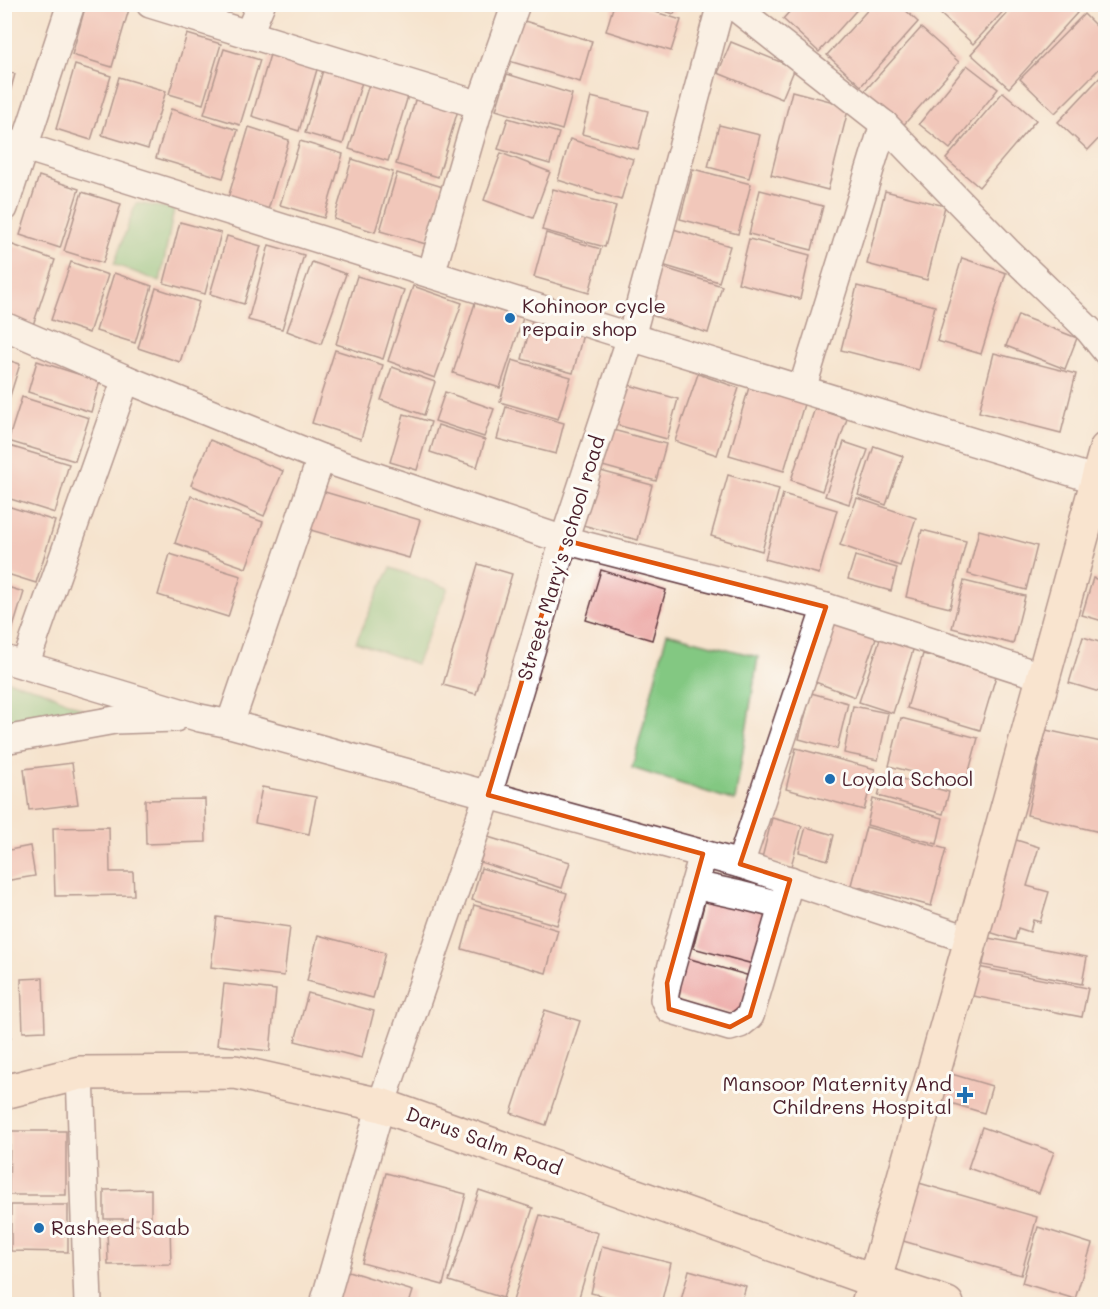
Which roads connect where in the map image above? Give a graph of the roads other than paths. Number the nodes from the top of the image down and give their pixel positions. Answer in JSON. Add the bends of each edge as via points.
{"nodes":[{"id":1,"x":71,"y":4,"type":"edge"},
{"id":2,"x":150,"y":4,"type":"edge"},
{"id":3,"x":261,"y":4,"type":"edge"},
{"id":4,"x":516,"y":4,"type":"edge"},
{"id":5,"x":721,"y":4,"type":"edge"},
{"id":6,"x":731,"y":4,"type":"edge"},
{"id":7,"x":249,"y":35,"type":"junction"},
{"id":8,"x":480,"y":105,"type":"junction"},
{"id":9,"x":884,"y":124,"type":"junction"},
{"id":10,"x":15,"y":144,"type":"edge"},
{"id":11,"x":4,"y":208,"type":"edge"},
{"id":12,"x":431,"y":274,"type":"junction"},
{"id":13,"x":4,"y":326,"type":"edge"},
{"id":14,"x":631,"y":337,"type":"junction"},
{"id":15,"x":1106,"y":351,"type":"edge"},
{"id":16,"x":126,"y":379,"type":"junction"},
{"id":17,"x":802,"y":389,"type":"junction"},
{"id":18,"x":1106,"y":449,"type":"edge"},
{"id":19,"x":321,"y":458,"type":"junction"},
{"id":20,"x":1097,"y":480,"type":"junction"},
{"id":21,"x":564,"y":540,"type":"junction"},
{"id":22,"x":826,"y":607,"type":"junction"},
{"id":23,"x":15,"y":662,"type":"edge"},
{"id":24,"x":1044,"y":677,"type":"junction"},
{"id":25,"x":200,"y":718,"type":"junction"},
{"id":26,"x":230,"y":724,"type":"junction"},
{"id":27,"x":4,"y":740,"type":"edge"},
{"id":28,"x":488,"y":795,"type":"junction"},
{"id":29,"x":703,"y":854,"type":"junction"},
{"id":30,"x":744,"y":865,"type":"junction"},
{"id":31,"x":790,"y":880,"type":"junction"},
{"id":32,"x":694,"y":885,"type":"junction"},
{"id":33,"x":740,"y":895,"type":"junction"},
{"id":34,"x":783,"y":906,"type":"junction"},
{"id":35,"x":971,"y":940,"type":"junction"},
{"id":36,"x":80,"y":1073,"type":"junction"},
{"id":37,"x":4,"y":1092,"type":"edge"},
{"id":38,"x":381,"y":1105,"type":"junction"},
{"id":39,"x":871,"y":1293,"type":"edge"},
{"id":40,"x":88,"y":1305,"type":"edge"},
{"id":41,"x":324,"y":1305,"type":"edge"},
{"id":42,"x":947,"y":1305,"type":"edge"}],
"edges":[{"from":1,"to":10,"type":"street"},
{"from":2,"to":7,"type":"street"},
{"from":3,"to":7,"type":"street"},
{"from":4,"to":8,"type":"street"},
{"from":5,"to":14,"type":"street","name":"Street Mary's school road"},
{"from":6,"to":9,"type":"street"},
{"from":7,"to":8,"type":"street"},
{"from":8,"to":12,"type":"street"},
{"from":9,"to":15,"type":"street"},
{"from":9,"to":17,"type":"street"},
{"from":10,"to":11,"type":"street"},
{"from":10,"to":12,"type":"street"},
{"from":12,"to":14,"type":"street"},
{"from":13,"to":16,"type":"street"},
{"from":14,"to":17,"type":"street"},
{"from":14,"to":21,"type":"street","name":"Street Mary's school road"},
{"from":16,"to":19,"type":"street"},
{"from":16,"to":23,"type":"street"},
{"from":17,"to":20,"type":"street"},
{"from":18,"to":20,"type":"main road"},
{"from":19,"to":21,"type":"street"},
{"from":19,"to":26,"type":"street"},
{"from":20,"to":24,"type":"main road"},
{"from":21,"to":22,"type":"street"},
{"from":21,"to":28,"type":"street","name":"Street Mary's school road"},
{"from":22,"to":24,"type":"street"},
{"from":22,"to":30,"type":"street"},
{"from":23,"to":25,"type":"street"},
{"from":24,"to":35,"type":"main road"},
{"from":25,"to":26,"type":"street"},
{"from":25,"to":27,"type":"street","via":[[115,720]]},
{"from":26,"to":28,"type":"street"},
{"from":28,"to":29,"type":"street"},
{"from":28,"to":38,"type":"street","name":"Street Mary's school road"},
{"from":29,"to":30,"type":"street"},
{"from":29,"to":32,"type":"street"},
{"from":30,"to":31,"type":"street"},
{"from":30,"to":33,"type":"street"},
{"from":31,"to":34,"type":"street"},
{"from":31,"to":35,"type":"street"},
{"from":32,"to":33,"type":"street"},
{"from":32,"to":34,"type":"street","via":[[664,999],[669,1009],[730,1027],[750,1016]]},
{"from":33,"to":34,"type":"street"},
{"from":35,"to":39,"type":"main road"},
{"from":36,"to":37,"type":"main road","name":"Darus Salm Road"},
{"from":36,"to":38,"type":"main road","name":"Darus Salm Road","via":[[235,1072]]},
{"from":36,"to":40,"type":"street"},
{"from":38,"to":39,"type":"main road","name":"Darus Salm Road"},
{"from":38,"to":41,"type":"street","name":"Street Mary's school road"},
{"from":39,"to":42,"type":"main road","name":"Darus Salm Road"}]}
